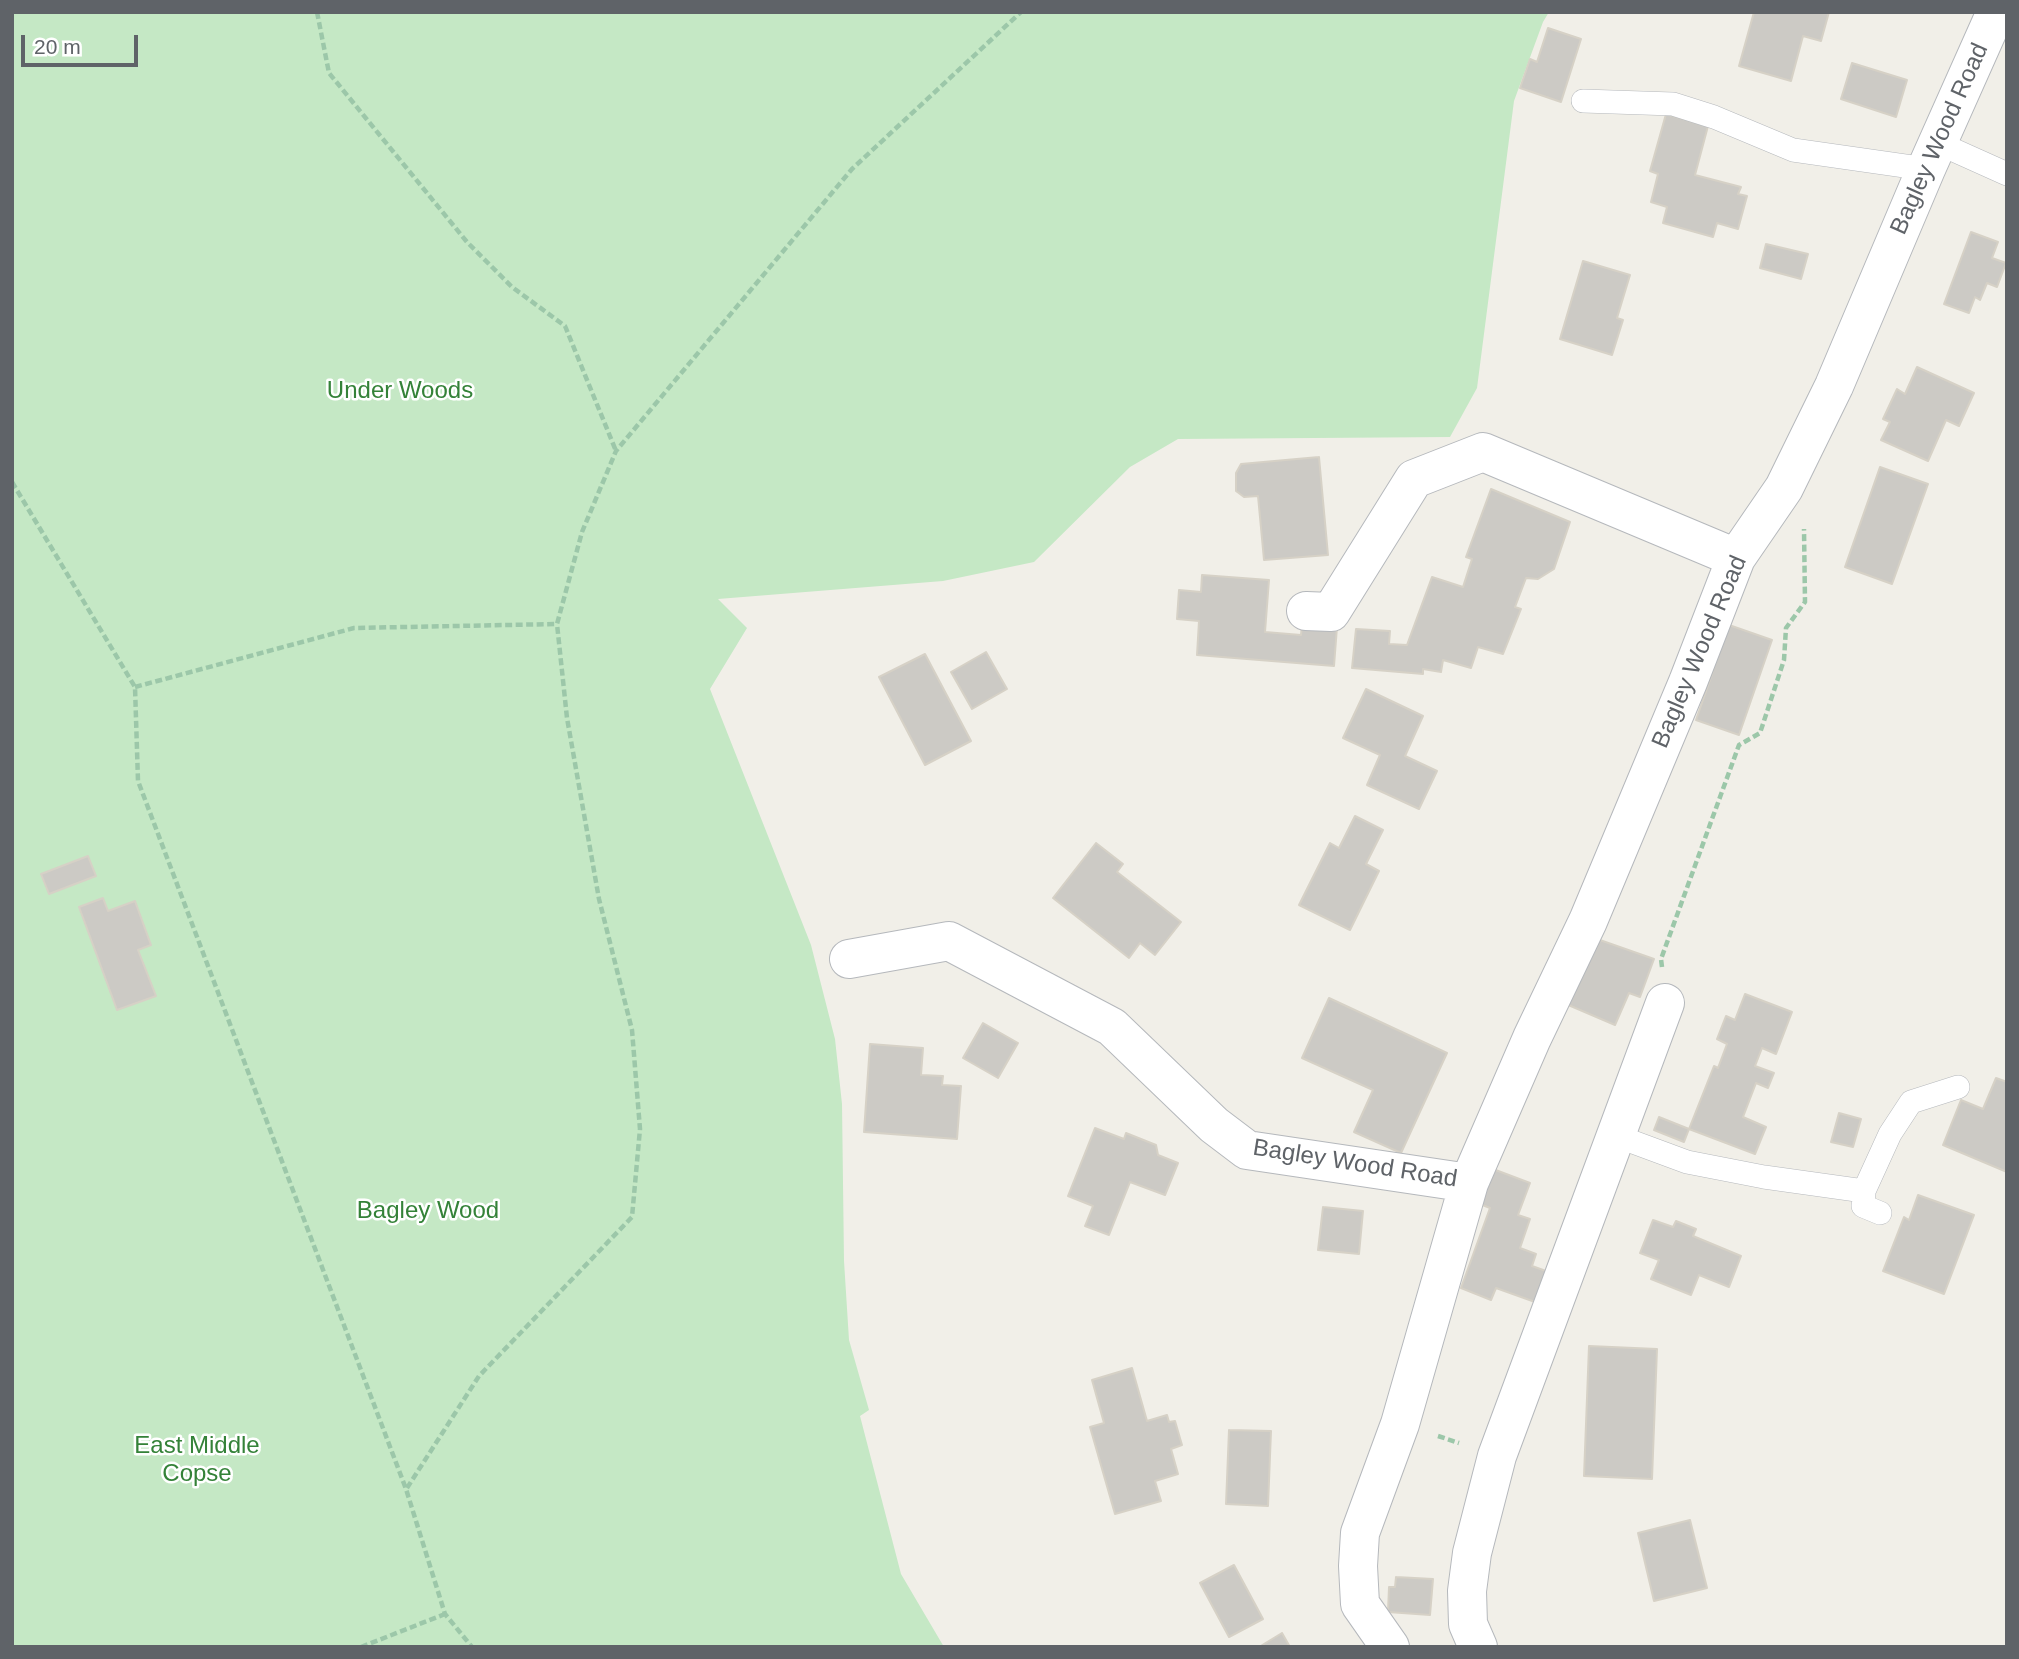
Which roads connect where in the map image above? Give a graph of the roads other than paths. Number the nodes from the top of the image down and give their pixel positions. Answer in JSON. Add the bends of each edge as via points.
{"nodes":[{"id":1,"x":1996,"y":12,"type":"edge"},
{"id":2,"x":1583,"y":101,"type":"dead end"},
{"id":3,"x":1932,"y":156,"type":"junction"},
{"id":4,"x":2007,"y":174,"type":"edge"},
{"id":5,"x":1737,"y":558,"type":"junction"},
{"id":6,"x":1307,"y":611,"type":"dead end"},
{"id":7,"x":849,"y":960,"type":"dead end"},
{"id":8,"x":1665,"y":1003,"type":"road end"},
{"id":9,"x":1958,"y":1087,"type":"dead end"},
{"id":10,"x":1614,"y":1135,"type":"junction"},
{"id":11,"x":1469,"y":1183,"type":"junction"},
{"id":12,"x":1864,"y":1191,"type":"junction"},
{"id":13,"x":1880,"y":1213,"type":"dead end"},
{"id":14,"x":1390,"y":1647,"type":"edge"},
{"id":15,"x":1478,"y":1647,"type":"edge"}],
"edges":[{"from":1,"to":3,"type":"street","name":"Bagley Wood Road"},
{"from":2,"to":3,"type":"lane","via":[[1673,104],[1793,150]]},
{"from":3,"to":4,"type":"lane"},
{"from":3,"to":5,"type":"street","name":"Bagley Wood Road","via":[[1834,386],[1784,488]]},
{"from":5,"to":6,"type":"street","via":[[1483,452],[1414,479],[1331,612]]},
{"from":5,"to":11,"type":"street","name":"Bagley Wood Road","via":[[1588,921]]},
{"from":7,"to":11,"type":"street","name":"Bagley Wood Road","via":[[949,941],[1112,1027],[1214,1125],[1247,1150]]},
{"from":8,"to":10,"type":"street"},
{"from":9,"to":12,"type":"lane","via":[[1911,1102],[1890,1134]]},
{"from":10,"to":12,"type":"lane","via":[[1686,1162]]},
{"from":10,"to":15,"type":"street","via":[[1497,1456],[1467,1591],[1468,1624]]},
{"from":11,"to":14,"type":"street","name":"Bagley Wood Road","via":[[1400,1424],[1360,1533],[1360,1604]]},
{"from":12,"to":13,"type":"lane","via":[[1863,1206]]}]}
